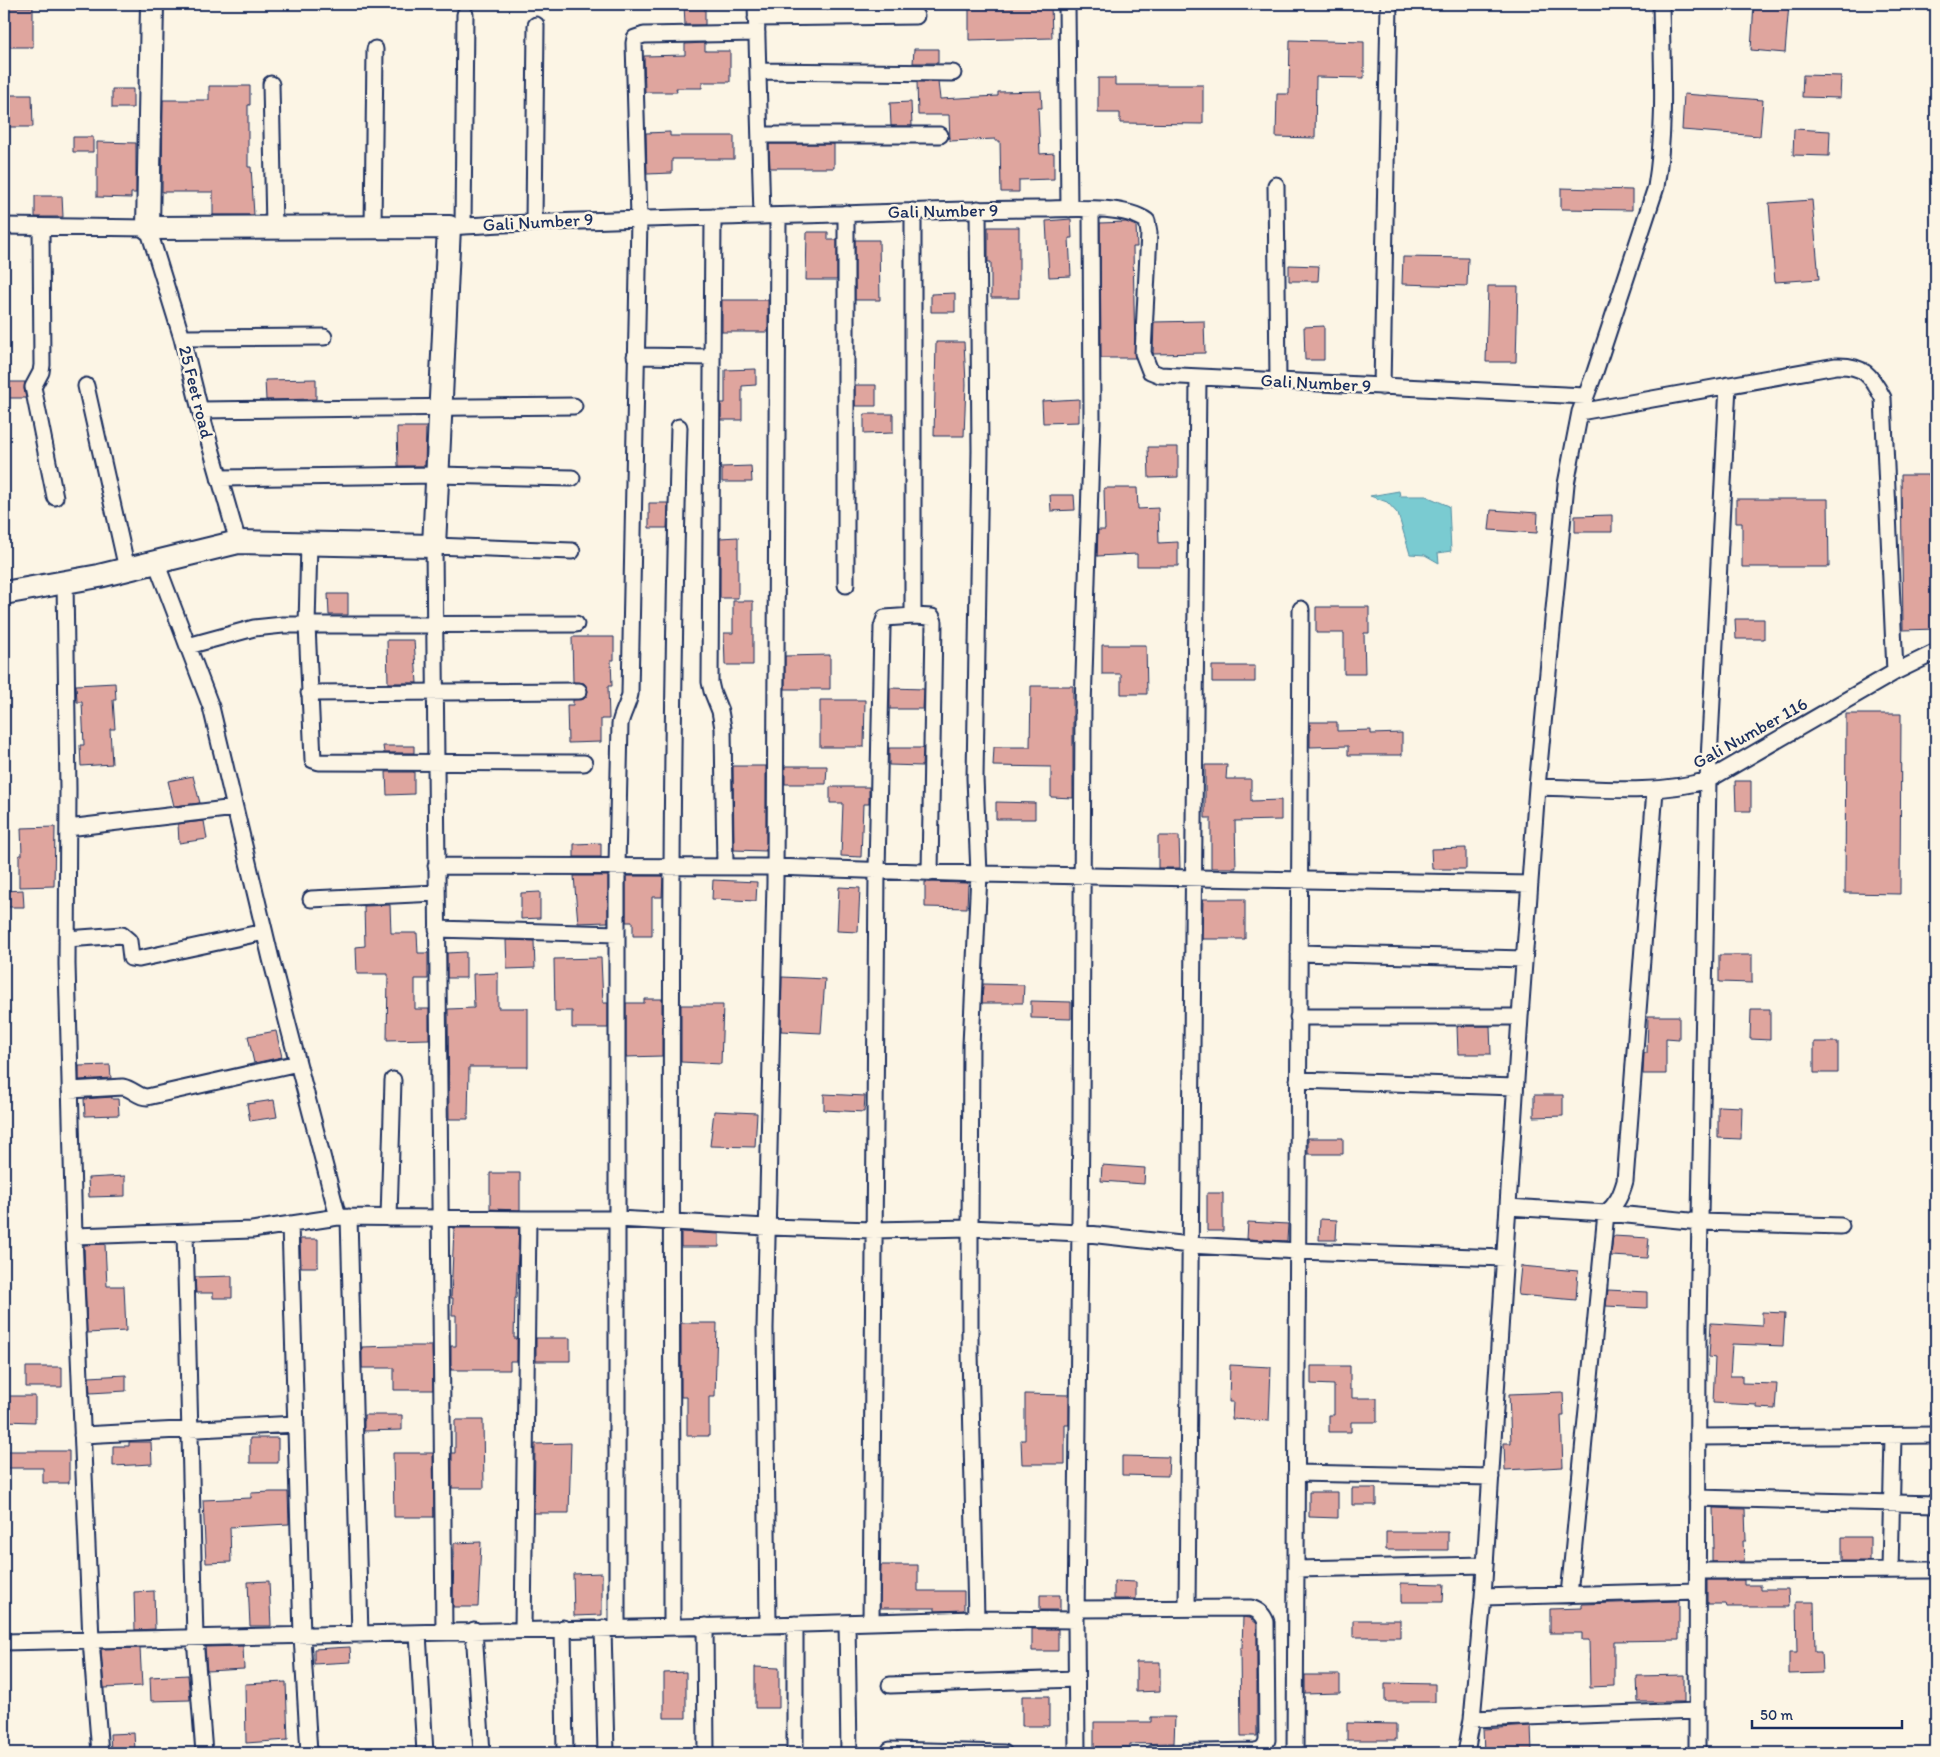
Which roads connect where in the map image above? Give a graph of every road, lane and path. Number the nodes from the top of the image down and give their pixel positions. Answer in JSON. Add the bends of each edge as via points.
{"nodes":[{"id":1,"x":152,"y":4,"type":"edge"},
{"id":2,"x":1067,"y":4,"type":"edge"},
{"id":3,"x":1389,"y":4,"type":"edge"},
{"id":4,"x":1662,"y":4,"type":"edge"},
{"id":5,"x":465,"y":14,"type":"dead end"},
{"id":6,"x":916,"y":16,"type":"dead end"},
{"id":7,"x":756,"y":18,"type":"edge"},
{"id":8,"x":536,"y":25,"type":"dead end"},
{"id":9,"x":375,"y":49,"type":"dead end"},
{"id":10,"x":758,"y":71,"type":"junction"},
{"id":11,"x":953,"y":73,"type":"dead end"},
{"id":12,"x":271,"y":84,"type":"dead end"},
{"id":13,"x":760,"y":135,"type":"junction"},
{"id":14,"x":940,"y":135,"type":"dead end"},
{"id":15,"x":1276,"y":185,"type":"dead end"},
{"id":16,"x":978,"y":209,"type":"junction"},
{"id":17,"x":1069,"y":209,"type":"junction"},
{"id":18,"x":1090,"y":209,"type":"junction"},
{"id":19,"x":914,"y":211,"type":"junction"},
{"id":20,"x":846,"y":214,"type":"junction"},
{"id":21,"x":762,"y":216,"type":"junction"},
{"id":22,"x":778,"y":216,"type":"junction"},
{"id":23,"x":713,"y":217,"type":"junction"},
{"id":24,"x":639,"y":218,"type":"junction"},
{"id":25,"x":534,"y":222,"type":"junction"},
{"id":26,"x":4,"y":226,"type":"edge"},
{"id":27,"x":456,"y":226,"type":"junction"},
{"id":28,"x":41,"y":227,"type":"junction"},
{"id":29,"x":373,"y":227,"type":"junction"},
{"id":30,"x":148,"y":228,"type":"junction"},
{"id":31,"x":274,"y":228,"type":"junction"},
{"id":32,"x":324,"y":337,"type":"dead end"},
{"id":33,"x":182,"y":338,"type":"junction"},
{"id":34,"x":635,"y":356,"type":"junction"},
{"id":35,"x":712,"y":357,"type":"junction"},
{"id":36,"x":1198,"y":377,"type":"junction"},
{"id":37,"x":1278,"y":381,"type":"junction"},
{"id":38,"x":1728,"y":385,"type":"junction"},
{"id":39,"x":86,"y":386,"type":"dead end"},
{"id":40,"x":1382,"y":387,"type":"junction"},
{"id":41,"x":1585,"y":396,"type":"junction"},
{"id":42,"x":574,"y":406,"type":"dead end"},
{"id":43,"x":441,"y":408,"type":"junction"},
{"id":44,"x":200,"y":410,"type":"junction"},
{"id":45,"x":1580,"y":412,"type":"junction"},
{"id":46,"x":679,"y":426,"type":"dead end"},
{"id":47,"x":437,"y":476,"type":"junction"},
{"id":48,"x":219,"y":478,"type":"junction"},
{"id":49,"x":572,"y":478,"type":"dead end"},
{"id":50,"x":55,"y":497,"type":"dead end"},
{"id":51,"x":238,"y":542,"type":"junction"},
{"id":52,"x":309,"y":543,"type":"junction"},
{"id":53,"x":434,"y":546,"type":"junction"},
{"id":54,"x":572,"y":551,"type":"dead end"},
{"id":55,"x":156,"y":562,"type":"junction"},
{"id":56,"x":127,"y":570,"type":"junction"},
{"id":57,"x":65,"y":582,"type":"junction"},
{"id":58,"x":846,"y":585,"type":"dead end"},
{"id":59,"x":4,"y":593,"type":"edge"},
{"id":60,"x":1301,"y":609,"type":"dead end"},
{"id":61,"x":913,"y":616,"type":"junction"},
{"id":62,"x":576,"y":624,"type":"dead end"},
{"id":63,"x":307,"y":625,"type":"junction"},
{"id":64,"x":434,"y":626,"type":"junction"},
{"id":65,"x":188,"y":646,"type":"junction"},
{"id":66,"x":1936,"y":652,"type":"edge"},
{"id":67,"x":1895,"y":672,"type":"junction"},
{"id":68,"x":579,"y":691,"type":"dead end"},
{"id":69,"x":435,"y":692,"type":"junction"},
{"id":70,"x":309,"y":693,"type":"junction"},
{"id":71,"x":436,"y":763,"type":"junction"},
{"id":72,"x":584,"y":763,"type":"dead end"},
{"id":73,"x":1708,"y":780,"type":"junction"},
{"id":74,"x":1537,"y":787,"type":"junction"},
{"id":75,"x":1655,"y":790,"type":"junction"},
{"id":76,"x":235,"y":808,"type":"junction"},
{"id":77,"x":68,"y":828,"type":"junction"},
{"id":78,"x":436,"y":866,"type":"junction"},
{"id":79,"x":617,"y":866,"type":"junction"},
{"id":80,"x":672,"y":866,"type":"junction"},
{"id":81,"x":724,"y":866,"type":"junction"},
{"id":82,"x":775,"y":867,"type":"junction"},
{"id":83,"x":876,"y":871,"type":"junction"},
{"id":84,"x":930,"y":873,"type":"junction"},
{"id":85,"x":979,"y":874,"type":"junction"},
{"id":86,"x":1083,"y":876,"type":"junction"},
{"id":87,"x":1193,"y":878,"type":"junction"},
{"id":88,"x":1299,"y":880,"type":"junction"},
{"id":89,"x":1530,"y":884,"type":"junction"},
{"id":90,"x":436,"y":893,"type":"junction"},
{"id":91,"x":311,"y":900,"type":"dead end"},
{"id":92,"x":437,"y":929,"type":"junction"},
{"id":93,"x":264,"y":932,"type":"junction"},
{"id":94,"x":617,"y":934,"type":"junction"},
{"id":95,"x":67,"y":939,"type":"junction"},
{"id":96,"x":1298,"y":953,"type":"junction"},
{"id":97,"x":1524,"y":959,"type":"junction"},
{"id":98,"x":1298,"y":1017,"type":"junction"},
{"id":99,"x":1520,"y":1017,"type":"junction"},
{"id":100,"x":298,"y":1062,"type":"junction"},
{"id":101,"x":393,"y":1080,"type":"dead end"},
{"id":102,"x":1298,"y":1080,"type":"junction"},
{"id":103,"x":1516,"y":1087,"type":"junction"},
{"id":104,"x":70,"y":1090,"type":"junction"},
{"id":105,"x":1508,"y":1207,"type":"junction"},
{"id":106,"x":1606,"y":1213,"type":"junction"},
{"id":107,"x":343,"y":1217,"type":"junction"},
{"id":108,"x":389,"y":1218,"type":"junction"},
{"id":109,"x":442,"y":1219,"type":"junction"},
{"id":110,"x":528,"y":1219,"type":"junction"},
{"id":111,"x":617,"y":1219,"type":"junction"},
{"id":112,"x":672,"y":1221,"type":"junction"},
{"id":113,"x":1700,"y":1222,"type":"junction"},
{"id":114,"x":290,"y":1224,"type":"junction"},
{"id":115,"x":1841,"y":1226,"type":"dead end"},
{"id":116,"x":767,"y":1227,"type":"junction"},
{"id":117,"x":970,"y":1228,"type":"junction"},
{"id":118,"x":874,"y":1230,"type":"junction"},
{"id":119,"x":185,"y":1232,"type":"junction"},
{"id":120,"x":1080,"y":1233,"type":"junction"},
{"id":121,"x":74,"y":1236,"type":"junction"},
{"id":122,"x":1190,"y":1245,"type":"junction"},
{"id":123,"x":1298,"y":1251,"type":"junction"},
{"id":124,"x":1505,"y":1258,"type":"junction"},
{"id":125,"x":296,"y":1424,"type":"junction"},
{"id":126,"x":190,"y":1430,"type":"junction"},
{"id":127,"x":82,"y":1435,"type":"junction"},
{"id":128,"x":1893,"y":1436,"type":"junction"},
{"id":129,"x":1936,"y":1436,"type":"edge"},
{"id":130,"x":1698,"y":1437,"type":"junction"},
{"id":131,"x":1296,"y":1473,"type":"junction"},
{"id":132,"x":1491,"y":1477,"type":"junction"},
{"id":133,"x":1697,"y":1498,"type":"junction"},
{"id":134,"x":1892,"y":1503,"type":"junction"},
{"id":135,"x":1936,"y":1504,"type":"edge"},
{"id":136,"x":1485,"y":1565,"type":"junction"},
{"id":137,"x":1296,"y":1569,"type":"junction"},
{"id":138,"x":1890,"y":1570,"type":"junction"},
{"id":139,"x":1936,"y":1570,"type":"edge"},
{"id":140,"x":1697,"y":1571,"type":"junction"},
{"id":141,"x":1697,"y":1591,"type":"junction"},
{"id":142,"x":1569,"y":1595,"type":"junction"},
{"id":143,"x":1483,"y":1598,"type":"junction"},
{"id":144,"x":1187,"y":1608,"type":"junction"},
{"id":145,"x":1076,"y":1614,"type":"junction"},
{"id":146,"x":976,"y":1620,"type":"junction"},
{"id":147,"x":871,"y":1622,"type":"junction"},
{"id":148,"x":847,"y":1623,"type":"junction"},
{"id":149,"x":768,"y":1624,"type":"junction"},
{"id":150,"x":795,"y":1624,"type":"junction"},
{"id":151,"x":705,"y":1626,"type":"junction"},
{"id":152,"x":672,"y":1627,"type":"junction"},
{"id":153,"x":563,"y":1628,"type":"junction"},
{"id":154,"x":610,"y":1628,"type":"junction"},
{"id":155,"x":523,"y":1629,"type":"junction"},
{"id":156,"x":474,"y":1630,"type":"junction"},
{"id":157,"x":444,"y":1631,"type":"junction"},
{"id":158,"x":418,"y":1633,"type":"junction"},
{"id":159,"x":360,"y":1635,"type":"junction"},
{"id":160,"x":302,"y":1636,"type":"junction"},
{"id":161,"x":195,"y":1638,"type":"junction"},
{"id":162,"x":91,"y":1640,"type":"junction"},
{"id":163,"x":4,"y":1642,"type":"edge"},
{"id":164,"x":1076,"y":1679,"type":"junction"},
{"id":165,"x":890,"y":1685,"type":"dead end"},
{"id":166,"x":1697,"y":1711,"type":"junction"},
{"id":167,"x":1472,"y":1719,"type":"junction"},
{"id":168,"x":890,"y":1750,"type":"dead end"},
{"id":169,"x":100,"y":1753,"type":"edge"},
{"id":170,"x":204,"y":1753,"type":"edge"},
{"id":171,"x":309,"y":1753,"type":"edge"},
{"id":172,"x":425,"y":1753,"type":"edge"},
{"id":173,"x":482,"y":1753,"type":"edge"},
{"id":174,"x":565,"y":1753,"type":"edge"},
{"id":175,"x":606,"y":1753,"type":"edge"},
{"id":176,"x":706,"y":1753,"type":"edge"},
{"id":177,"x":795,"y":1753,"type":"edge"},
{"id":178,"x":849,"y":1753,"type":"edge"},
{"id":179,"x":1004,"y":1753,"type":"edge"},
{"id":180,"x":1077,"y":1753,"type":"edge"},
{"id":181,"x":1153,"y":1753,"type":"edge"},
{"id":182,"x":1295,"y":1753,"type":"edge"},
{"id":183,"x":1466,"y":1753,"type":"edge"},
{"id":184,"x":1697,"y":1753,"type":"edge"}],
"edges":[{"from":1,"to":30,"type":"street","name":"25 Feet road"},
{"from":2,"to":17,"type":"street"},
{"from":3,"to":40,"type":"street"},
{"from":4,"to":41,"type":"street","via":[[1662,132],[1656,187]]},
{"from":5,"to":27,"type":"street"},
{"from":6,"to":7,"type":"street"},
{"from":7,"to":10,"type":"street"},
{"from":7,"to":24,"type":"street","via":[[635,38]]},
{"from":8,"to":25,"type":"street"},
{"from":9,"to":29,"type":"street"},
{"from":10,"to":11,"type":"street"},
{"from":10,"to":13,"type":"street"},
{"from":12,"to":31,"type":"street"},
{"from":13,"to":14,"type":"street"},
{"from":13,"to":21,"type":"street"},
{"from":15,"to":37,"type":"street"},
{"from":16,"to":17,"type":"street","name":"Gali Number 9"},
{"from":16,"to":19,"type":"street","name":"Gali Number 9"},
{"from":16,"to":85,"type":"street","via":[[980,450],[975,778]]},
{"from":17,"to":18,"type":"street","name":"Gali Number 9"},
{"from":18,"to":36,"type":"street","name":"Gali Number 9","via":[[1127,212],[1147,221],[1145,361],[1150,371],[1160,375]]},
{"from":18,"to":86,"type":"street","via":[[1092,422],[1083,707]]},
{"from":19,"to":20,"type":"street","name":"Gali Number 9"},
{"from":19,"to":61,"type":"street"},
{"from":20,"to":22,"type":"street","name":"Gali Number 9"},
{"from":20,"to":58,"type":"street"},
{"from":21,"to":22,"type":"street","name":"Gali Number 9"},
{"from":21,"to":23,"type":"street","name":"Gali Number 9"},
{"from":22,"to":82,"type":"street"},
{"from":23,"to":24,"type":"street","name":"Gali Number 9"},
{"from":23,"to":35,"type":"street"},
{"from":24,"to":25,"type":"street","name":"Gali Number 9"},
{"from":24,"to":34,"type":"street"},
{"from":25,"to":27,"type":"street","name":"Gali Number 9"},
{"from":26,"to":28,"type":"street"},
{"from":27,"to":29,"type":"street","name":"Gali Number 9"},
{"from":27,"to":43,"type":"street"},
{"from":28,"to":30,"type":"street"},
{"from":28,"to":50,"type":"street","via":[[42,365],[33,387]]},
{"from":29,"to":31,"type":"street","name":"Gali Number 9"},
{"from":30,"to":31,"type":"street","name":"Gali Number 9"},
{"from":30,"to":33,"type":"street","name":"25 Feet road"},
{"from":32,"to":33,"type":"street"},
{"from":33,"to":44,"type":"street","name":"25 Feet road"},
{"from":34,"to":35,"type":"street"},
{"from":34,"to":79,"type":"street","via":[[630,694],[620,724]]},
{"from":35,"to":81,"type":"street","via":[[710,682],[724,728]]},
{"from":36,"to":37,"type":"street","name":"Gali Number 9"},
{"from":36,"to":87,"type":"street"},
{"from":37,"to":40,"type":"street","name":"Gali Number 9"},
{"from":38,"to":45,"type":"street"},
{"from":38,"to":67,"type":"street","via":[[1836,366],[1863,370],[1874,381],[1883,398]]},
{"from":38,"to":73,"type":"street"},
{"from":39,"to":56,"type":"street"},
{"from":40,"to":41,"type":"street","name":"Gali Number 9"},
{"from":41,"to":45,"type":"street"},
{"from":42,"to":43,"type":"street"},
{"from":43,"to":44,"type":"street"},
{"from":43,"to":47,"type":"street"},
{"from":44,"to":48,"type":"street","name":"25 Feet road"},
{"from":45,"to":74,"type":"street","via":[[1566,484]]},
{"from":46,"to":80,"type":"street"},
{"from":47,"to":48,"type":"street"},
{"from":47,"to":49,"type":"street"},
{"from":47,"to":53,"type":"street"},
{"from":48,"to":51,"type":"street","name":"25 Feet road"},
{"from":51,"to":52,"type":"street"},
{"from":51,"to":55,"type":"street"},
{"from":52,"to":53,"type":"street"},
{"from":52,"to":63,"type":"street"},
{"from":53,"to":54,"type":"street"},
{"from":53,"to":64,"type":"street"},
{"from":55,"to":56,"type":"street"},
{"from":55,"to":65,"type":"street"},
{"from":56,"to":57,"type":"street"},
{"from":57,"to":59,"type":"street"},
{"from":57,"to":77,"type":"street"},
{"from":60,"to":88,"type":"street"},
{"from":61,"to":83,"type":"street","via":[[885,618],[882,627]]},
{"from":61,"to":84,"type":"street","via":[[932,616],[934,622]]},
{"from":62,"to":64,"type":"street"},
{"from":63,"to":64,"type":"street"},
{"from":63,"to":65,"type":"street","via":[[254,628]]},
{"from":63,"to":70,"type":"street"},
{"from":64,"to":69,"type":"street"},
{"from":65,"to":76,"type":"street","via":[[211,707]]},
{"from":66,"to":67,"type":"street","name":"Gali Number 116"},
{"from":67,"to":73,"type":"street","name":"Gali Number 116"},
{"from":68,"to":69,"type":"street"},
{"from":69,"to":70,"type":"street"},
{"from":69,"to":71,"type":"street"},
{"from":70,"to":71,"type":"street","via":[[311,756],[315,761]]},
{"from":71,"to":72,"type":"street"},
{"from":71,"to":78,"type":"street"},
{"from":73,"to":75,"type":"street","name":"Gali Number 116","via":[[1684,788]]},
{"from":73,"to":113,"type":"street"},
{"from":74,"to":75,"type":"street","name":"Gali Number 116"},
{"from":74,"to":89,"type":"street"},
{"from":75,"to":106,"type":"street","via":[[1625,1181],[1615,1206]]},
{"from":76,"to":77,"type":"street"},
{"from":76,"to":93,"type":"street"},
{"from":77,"to":95,"type":"street"},
{"from":78,"to":79,"type":"street"},
{"from":78,"to":90,"type":"street"},
{"from":79,"to":80,"type":"street"},
{"from":79,"to":94,"type":"street"},
{"from":80,"to":81,"type":"street"},
{"from":80,"to":112,"type":"street"},
{"from":81,"to":82,"type":"street"},
{"from":82,"to":83,"type":"street"},
{"from":82,"to":116,"type":"street"},
{"from":83,"to":84,"type":"street"},
{"from":83,"to":118,"type":"street"},
{"from":84,"to":85,"type":"street"},
{"from":85,"to":86,"type":"street"},
{"from":85,"to":117,"type":"street","via":[[971,1045]]},
{"from":86,"to":87,"type":"street"},
{"from":86,"to":120,"type":"street"},
{"from":87,"to":88,"type":"street"},
{"from":87,"to":122,"type":"street"},
{"from":88,"to":89,"type":"street"},
{"from":88,"to":96,"type":"street"},
{"from":89,"to":97,"type":"street"},
{"from":90,"to":91,"type":"street"},
{"from":90,"to":92,"type":"street"},
{"from":92,"to":94,"type":"street"},
{"from":92,"to":109,"type":"street"},
{"from":93,"to":95,"type":"street","via":[[139,960],[131,958],[128,941],[122,935]]},
{"from":93,"to":100,"type":"street"},
{"from":94,"to":111,"type":"street"},
{"from":95,"to":104,"type":"street"},
{"from":96,"to":97,"type":"street"},
{"from":96,"to":98,"type":"street"},
{"from":97,"to":99,"type":"street"},
{"from":98,"to":99,"type":"street"},
{"from":98,"to":102,"type":"street"},
{"from":99,"to":103,"type":"street"},
{"from":100,"to":104,"type":"street","via":[[148,1097],[129,1088]]},
{"from":100,"to":107,"type":"street"},
{"from":101,"to":108,"type":"street"},
{"from":102,"to":103,"type":"street"},
{"from":102,"to":123,"type":"street"},
{"from":103,"to":105,"type":"street"},
{"from":104,"to":121,"type":"street"},
{"from":105,"to":106,"type":"street"},
{"from":105,"to":124,"type":"street"},
{"from":106,"to":113,"type":"street"},
{"from":106,"to":142,"type":"street"},
{"from":107,"to":108,"type":"street"},
{"from":107,"to":114,"type":"street"},
{"from":107,"to":159,"type":"street"},
{"from":108,"to":109,"type":"street"},
{"from":109,"to":110,"type":"street"},
{"from":109,"to":157,"type":"street"},
{"from":110,"to":111,"type":"street"},
{"from":110,"to":155,"type":"street"},
{"from":111,"to":112,"type":"street"},
{"from":111,"to":154,"type":"street"},
{"from":112,"to":116,"type":"street"},
{"from":112,"to":152,"type":"street"},
{"from":113,"to":115,"type":"street"},
{"from":113,"to":130,"type":"street"},
{"from":114,"to":119,"type":"street","via":[[252,1230]]},
{"from":114,"to":125,"type":"street"},
{"from":116,"to":118,"type":"street"},
{"from":116,"to":149,"type":"street"},
{"from":117,"to":118,"type":"street"},
{"from":117,"to":120,"type":"street"},
{"from":117,"to":146,"type":"street"},
{"from":118,"to":147,"type":"street"},
{"from":119,"to":121,"type":"street"},
{"from":119,"to":126,"type":"street"},
{"from":120,"to":122,"type":"street"},
{"from":120,"to":145,"type":"street"},
{"from":121,"to":127,"type":"street"},
{"from":122,"to":123,"type":"street"},
{"from":122,"to":144,"type":"street"},
{"from":123,"to":124,"type":"street"},
{"from":123,"to":131,"type":"street"},
{"from":124,"to":132,"type":"street"},
{"from":125,"to":126,"type":"street"},
{"from":125,"to":160,"type":"street"},
{"from":126,"to":127,"type":"street"},
{"from":126,"to":161,"type":"street"},
{"from":127,"to":162,"type":"street"},
{"from":128,"to":129,"type":"street"},
{"from":128,"to":130,"type":"street"},
{"from":128,"to":134,"type":"street"},
{"from":130,"to":133,"type":"street"},
{"from":131,"to":132,"type":"street"},
{"from":131,"to":137,"type":"street"},
{"from":132,"to":136,"type":"street"},
{"from":133,"to":134,"type":"street"},
{"from":133,"to":140,"type":"street"},
{"from":134,"to":135,"type":"street"},
{"from":134,"to":138,"type":"street"},
{"from":136,"to":137,"type":"street"},
{"from":136,"to":143,"type":"street"},
{"from":137,"to":182,"type":"street"},
{"from":138,"to":139,"type":"street"},
{"from":138,"to":140,"type":"street"},
{"from":140,"to":141,"type":"street"},
{"from":141,"to":142,"type":"street"},
{"from":141,"to":166,"type":"street"},
{"from":142,"to":143,"type":"street"},
{"from":143,"to":167,"type":"street"},
{"from":144,"to":145,"type":"street"},
{"from":144,"to":181,"type":"street","via":[[1251,1608],[1263,1615],[1266,1622],[1267,1740],[1261,1750]]},
{"from":145,"to":146,"type":"street"},
{"from":145,"to":164,"type":"street"},
{"from":146,"to":147,"type":"street"},
{"from":147,"to":148,"type":"street"},
{"from":148,"to":150,"type":"street"},
{"from":148,"to":178,"type":"street"},
{"from":149,"to":150,"type":"street"},
{"from":149,"to":151,"type":"street"},
{"from":150,"to":177,"type":"street"},
{"from":151,"to":152,"type":"street"},
{"from":151,"to":176,"type":"street"},
{"from":152,"to":154,"type":"street"},
{"from":153,"to":154,"type":"street"},
{"from":153,"to":155,"type":"street"},
{"from":153,"to":174,"type":"street"},
{"from":154,"to":175,"type":"street"},
{"from":155,"to":156,"type":"street"},
{"from":156,"to":157,"type":"street"},
{"from":156,"to":173,"type":"street"},
{"from":157,"to":158,"type":"street"},
{"from":158,"to":159,"type":"street"},
{"from":158,"to":172,"type":"street"},
{"from":159,"to":160,"type":"street"},
{"from":160,"to":161,"type":"street"},
{"from":160,"to":171,"type":"street"},
{"from":161,"to":162,"type":"street"},
{"from":161,"to":170,"type":"street"},
{"from":162,"to":163,"type":"street"},
{"from":162,"to":169,"type":"street"},
{"from":164,"to":165,"type":"street"},
{"from":164,"to":180,"type":"street"},
{"from":166,"to":167,"type":"street"},
{"from":166,"to":184,"type":"street"},
{"from":167,"to":183,"type":"street"},
{"from":168,"to":179,"type":"street"}]}
